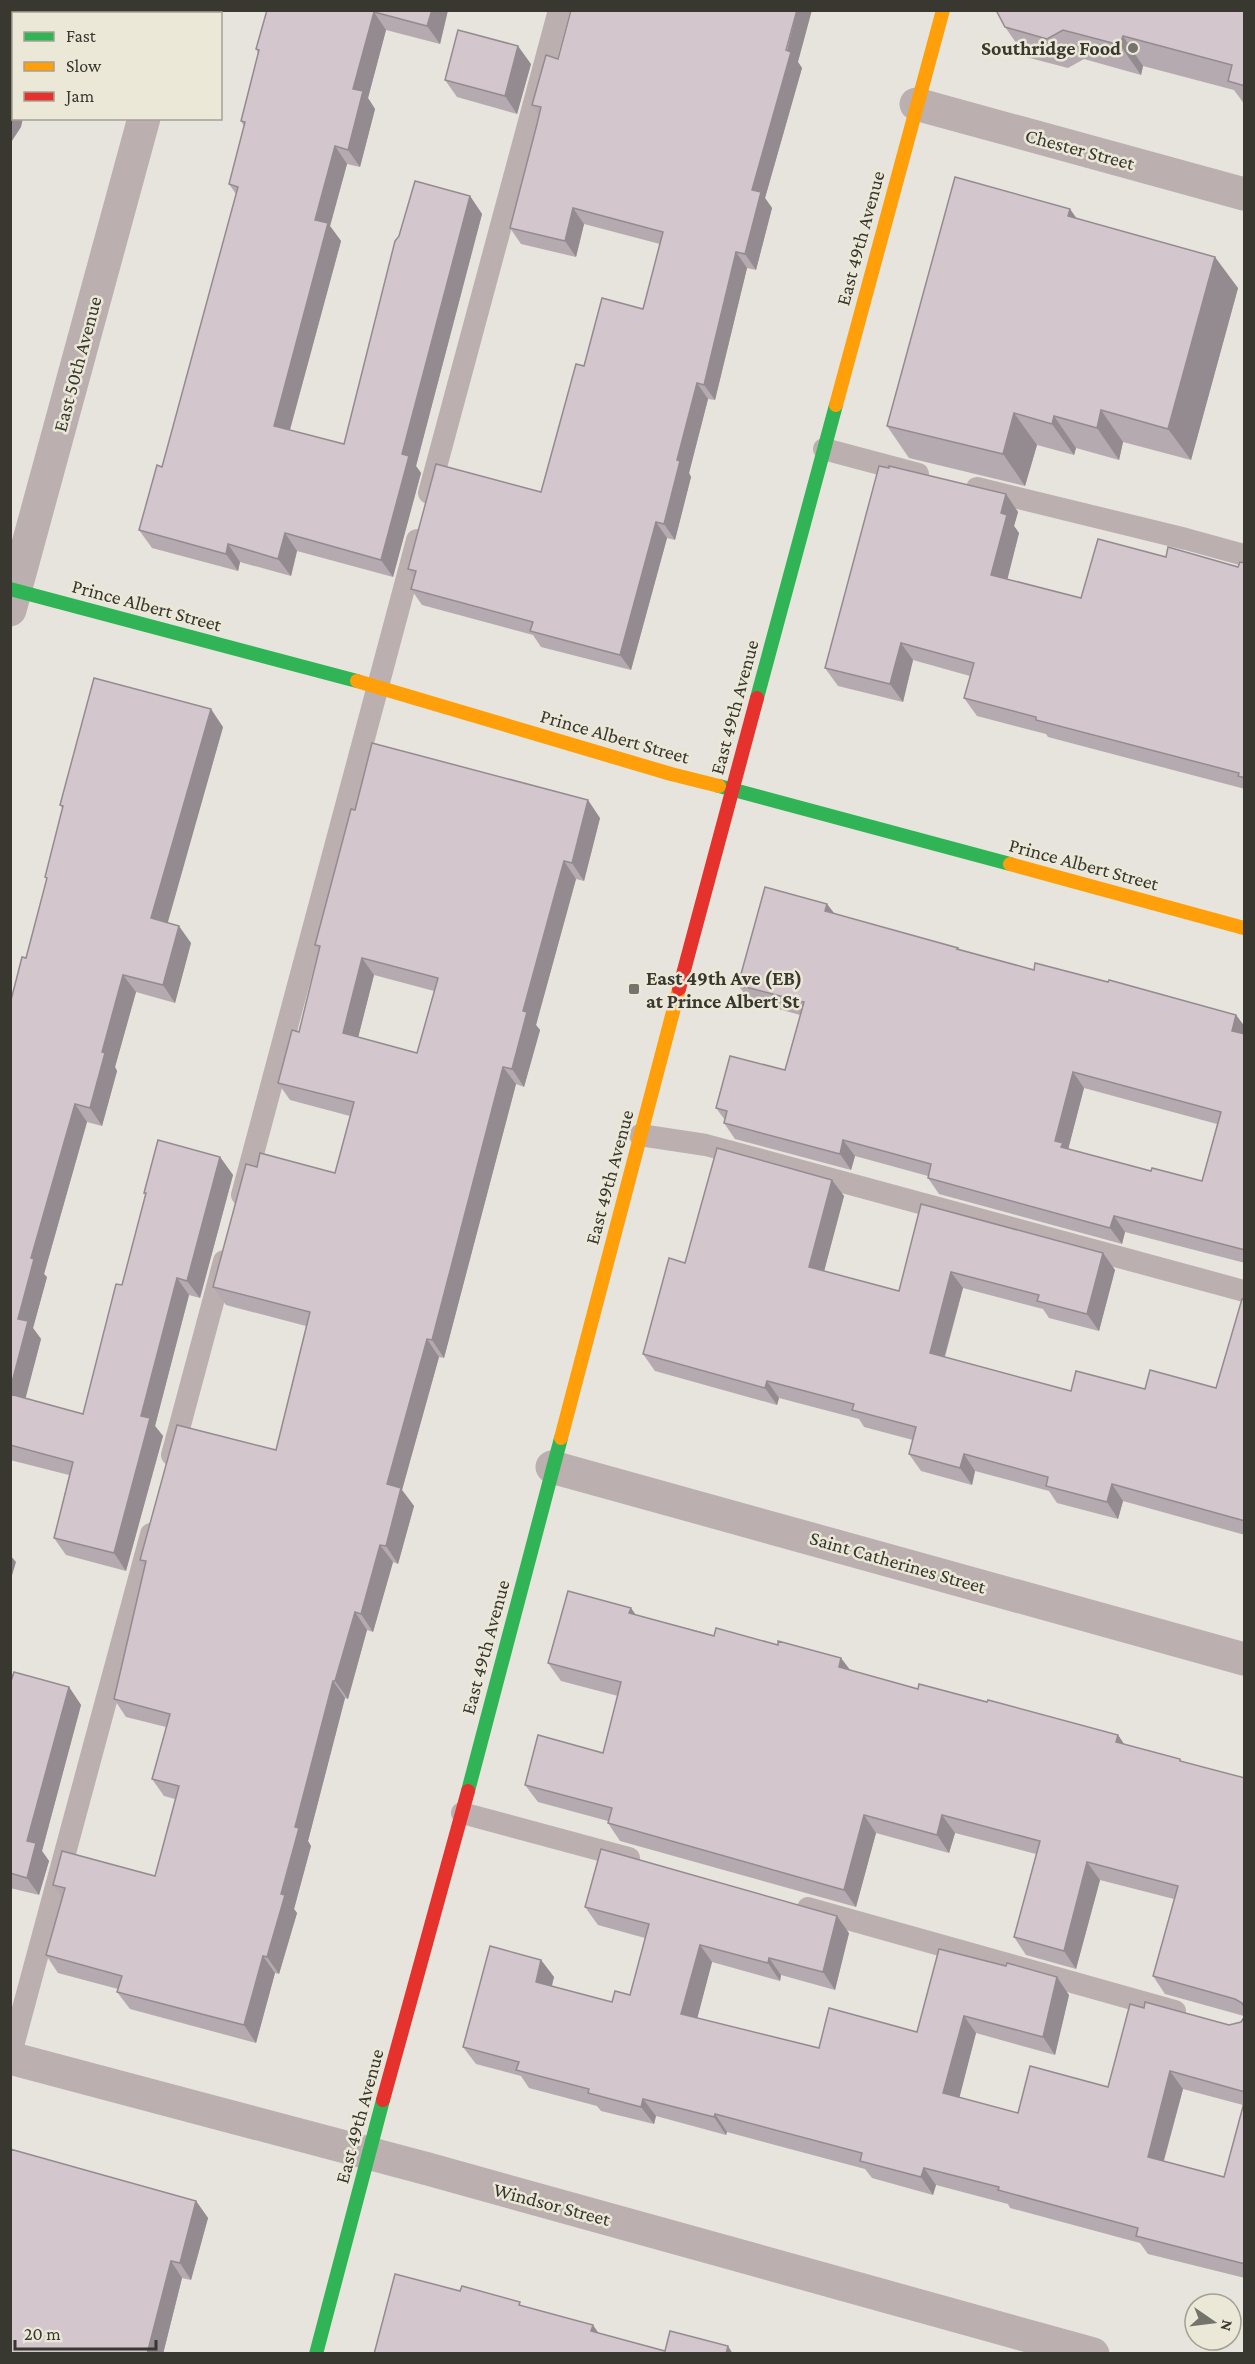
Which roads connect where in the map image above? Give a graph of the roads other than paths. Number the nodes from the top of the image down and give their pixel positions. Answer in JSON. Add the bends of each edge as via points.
{"nodes":[{"id":1,"x":560,"y":10,"type":"edge"},
{"id":2,"x":943,"y":10,"type":"edge"},
{"id":3,"x":916,"y":104,"type":"junction"},
{"id":4,"x":143,"y":120,"type":"edge"},
{"id":5,"x":1245,"y":194,"type":"edge"},
{"id":6,"x":824,"y":449,"type":"junction"},
{"id":7,"x":939,"y":480,"type":"edge"},
{"id":8,"x":962,"y":485,"type":"edge"},
{"id":9,"x":1245,"y":555,"type":"edge"},
{"id":10,"x":12,"y":597,"type":"edge"},
{"id":11,"x":377,"y":686,"type":"junction"},
{"id":12,"x":732,"y":789,"type":"junction"},
{"id":13,"x":1245,"y":928,"type":"edge"},
{"id":14,"x":640,"y":1135,"type":"junction"},
{"id":15,"x":237,"y":1214,"type":"edge"},
{"id":16,"x":230,"y":1238,"type":"edge"},
{"id":17,"x":1245,"y":1291,"type":"edge"},
{"id":18,"x":552,"y":1467,"type":"junction"},
{"id":19,"x":165,"y":1480,"type":"edge"},
{"id":20,"x":156,"y":1514,"type":"edge"},
{"id":21,"x":1245,"y":1659,"type":"edge"},
{"id":22,"x":462,"y":1813,"type":"junction"},
{"id":23,"x":647,"y":1863,"type":"edge"},
{"id":24,"x":785,"y":1901,"type":"edge"},
{"id":25,"x":1198,"y":2017,"type":"edge"},
{"id":26,"x":10,"y":2057,"type":"edge"},
{"id":27,"x":369,"y":2153,"type":"junction"},
{"id":28,"x":316,"y":2354,"type":"edge"},
{"id":29,"x":1093,"y":2354,"type":"edge"}],
"edges":[{"from":1,"to":11,"type":"lane"},
{"from":2,"to":3,"type":"street","name":"East 49th Avenue"},
{"from":3,"to":5,"type":"street","name":"Chester Street"},
{"from":3,"to":6,"type":"street","name":"East 49th Avenue"},
{"from":4,"to":10,"type":"street","name":"East 50th Avenue"},
{"from":6,"to":7,"type":"lane"},
{"from":6,"to":12,"type":"street","name":"East 49th Avenue"},
{"from":8,"to":9,"type":"lane"},
{"from":10,"to":11,"type":"street","name":"Prince Albert Street"},
{"from":11,"to":12,"type":"street","name":"Prince Albert Street"},
{"from":11,"to":15,"type":"lane"},
{"from":12,"to":13,"type":"street","name":"Prince Albert Street"},
{"from":12,"to":14,"type":"street","name":"East 49th Avenue"},
{"from":14,"to":17,"type":"lane","via":[[706,1145]]},
{"from":14,"to":18,"type":"street","name":"East 49th Avenue"},
{"from":16,"to":19,"type":"lane"},
{"from":18,"to":21,"type":"street","name":"Saint Catherines Street"},
{"from":18,"to":22,"type":"street","name":"East 49th Avenue"},
{"from":20,"to":26,"type":"lane"},
{"from":22,"to":23,"type":"lane"},
{"from":22,"to":27,"type":"street","name":"East 49th Avenue"},
{"from":24,"to":25,"type":"lane"},
{"from":26,"to":27,"type":"street","name":"Windsor Street"},
{"from":27,"to":28,"type":"street","name":"East 49th Avenue"},
{"from":27,"to":29,"type":"street","name":"Windsor Street"}]}
